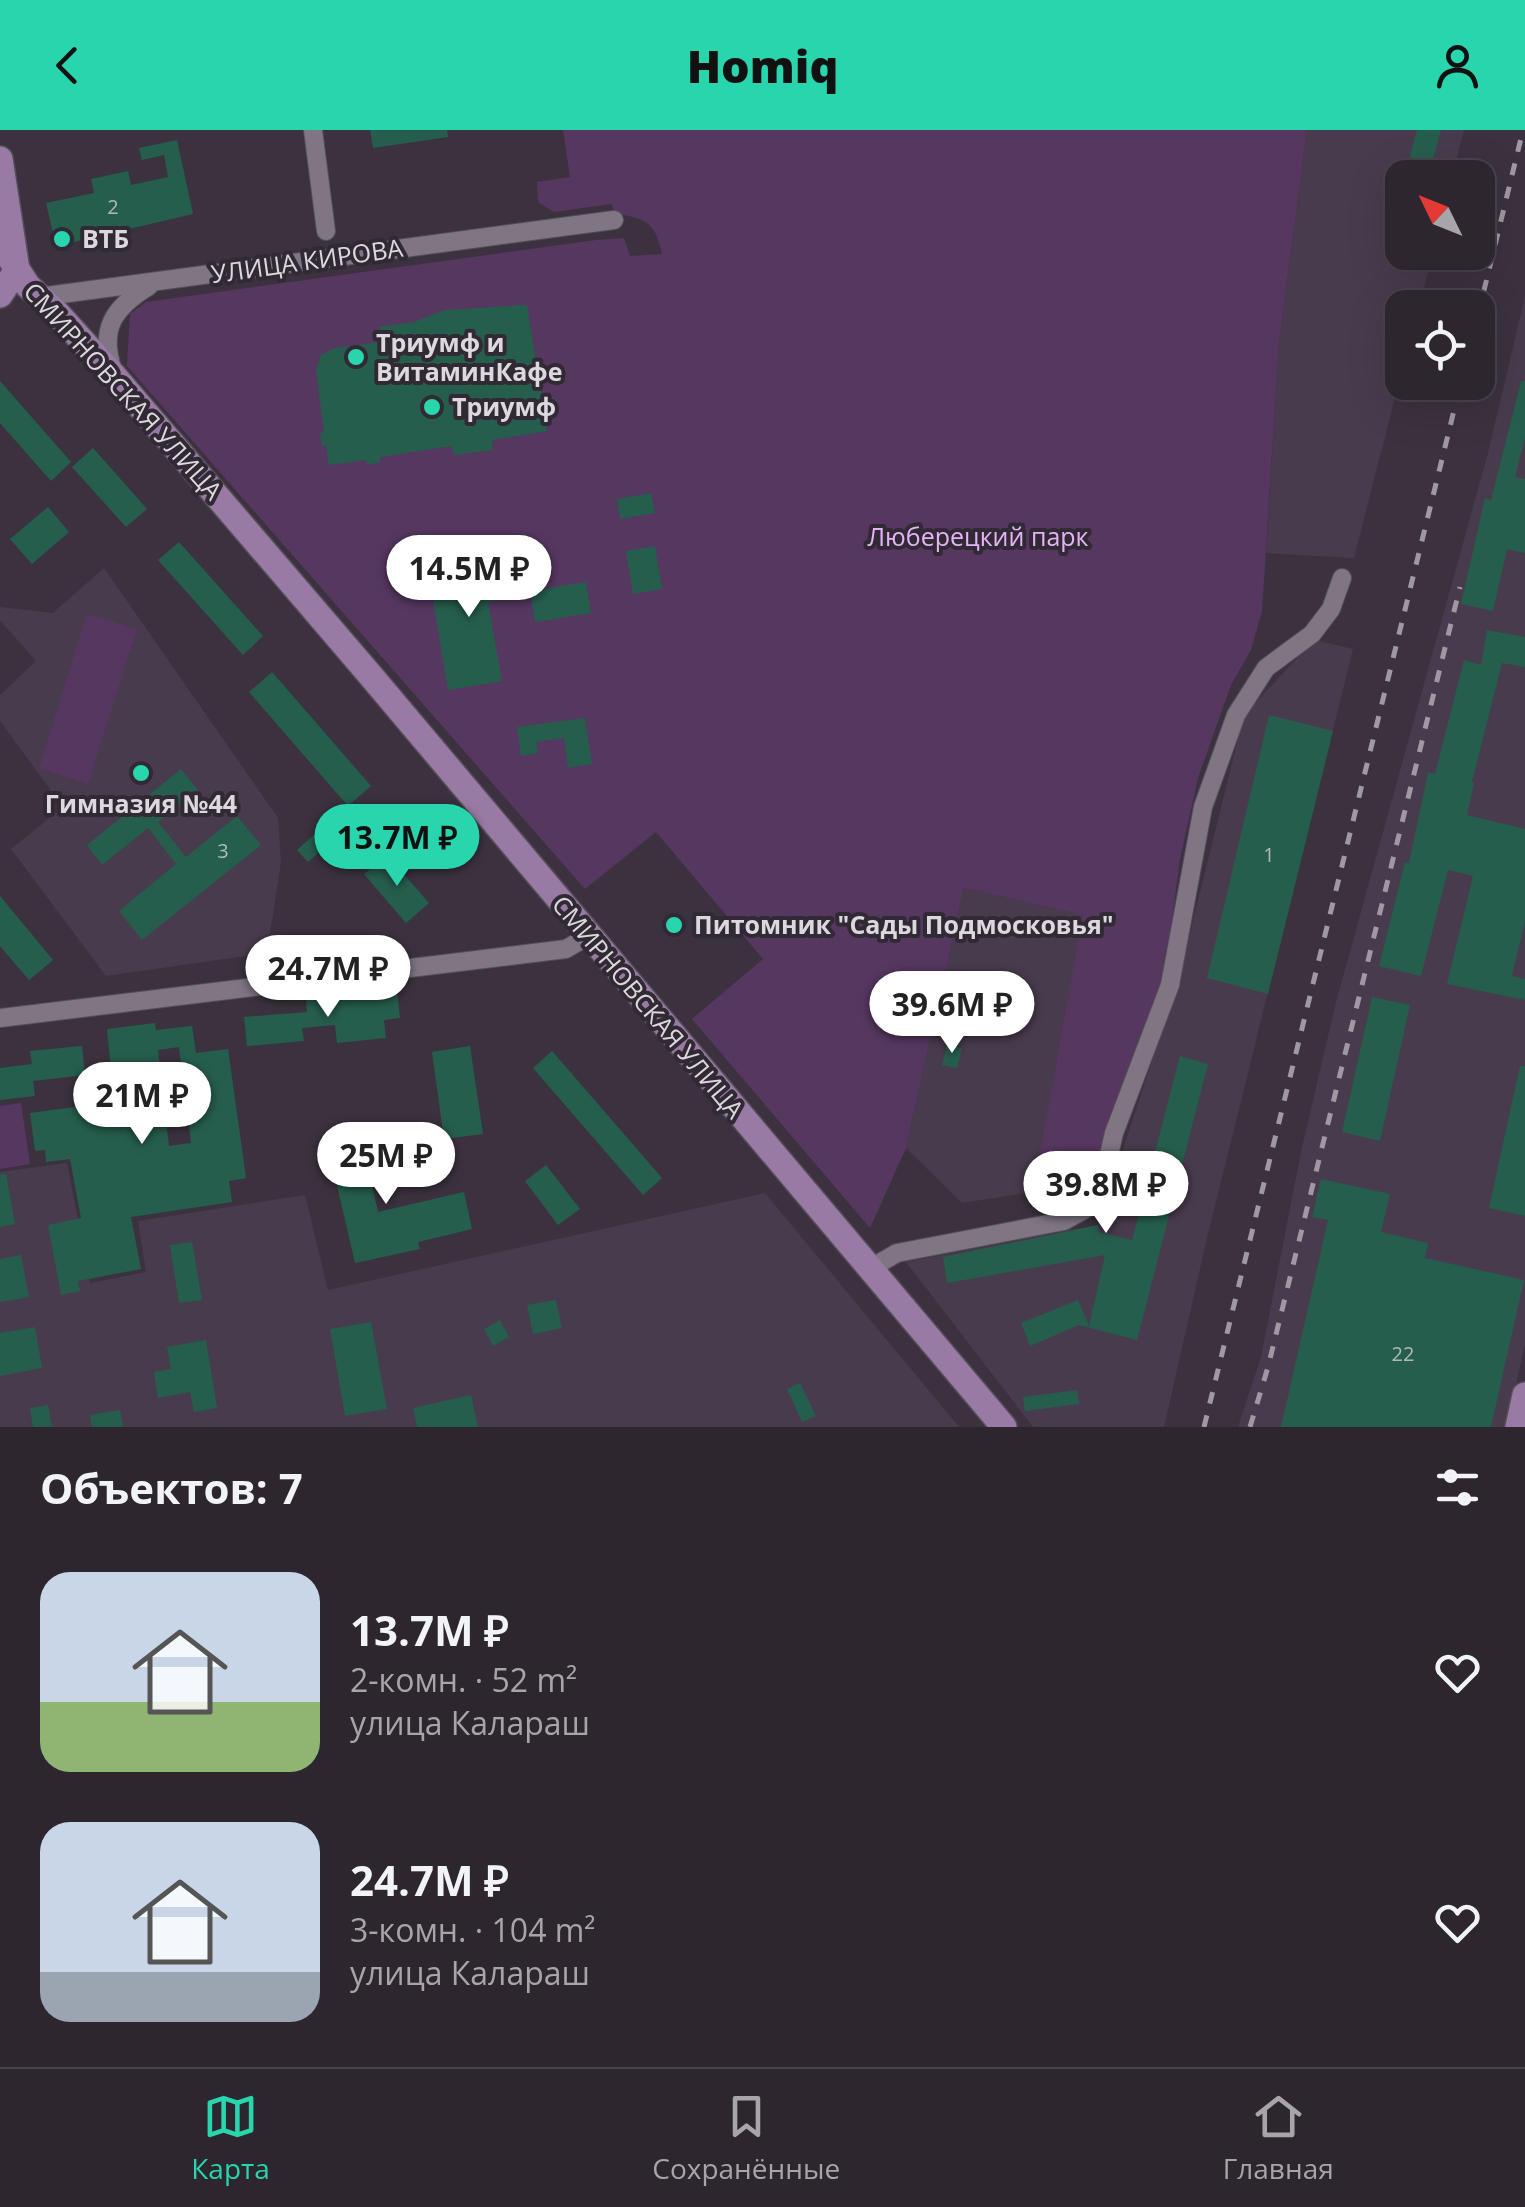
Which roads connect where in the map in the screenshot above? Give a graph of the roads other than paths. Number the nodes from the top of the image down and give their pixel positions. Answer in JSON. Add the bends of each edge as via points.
{"nodes":[{"id":1,"x":313,"y":130,"type":"edge"},
{"id":2,"x":0,"y":160,"type":"edge"},
{"id":3,"x":614,"y":220,"type":"dead end"},
{"id":4,"x":0,"y":230,"type":"edge"},
{"id":5,"x":326,"y":232,"type":"dead end"},
{"id":6,"x":16,"y":270,"type":"junction"},
{"id":7,"x":153,"y":283,"type":"junction"},
{"id":8,"x":39,"y":296,"type":"junction"},
{"id":9,"x":0,"y":298,"type":"edge"},
{"id":10,"x":115,"y":377,"type":"junction"},
{"id":11,"x":1342,"y":578,"type":"dead end"},
{"id":12,"x":588,"y":936,"type":"junction"},
{"id":13,"x":0,"y":1018,"type":"edge"},
{"id":14,"x":871,"y":1268,"type":"junction"},
{"id":15,"x":1525,"y":1395,"type":"edge"},
{"id":16,"x":1004,"y":1427,"type":"edge"},
{"id":17,"x":1518,"y":1427,"type":"edge"}],
"edges":[{"from":1,"to":5,"type":"street"},
{"from":2,"to":6,"type":"main road","name":"СМИРНОВСКАЯ УЛИЦА"},
{"from":3,"to":7,"type":"street","name":"УЛИЦА КИРОВА"},
{"from":4,"to":6,"type":"main road","name":"СМИРНОВСКАЯ УЛИЦА"},
{"from":6,"to":8,"type":"main road","name":"СМИРНОВСКАЯ УЛИЦА"},
{"from":6,"to":9,"type":"main road"},
{"from":7,"to":8,"type":"street","name":"УЛИЦА КИРОВА"},
{"from":7,"to":10,"type":"street","via":[[116,310],[106,342]]},
{"from":8,"to":9,"type":"main road","name":"УЛИЦА КИРОВА"},
{"from":8,"to":10,"type":"main road","name":"СМИРНОВСКАЯ УЛИЦА"},
{"from":10,"to":12,"type":"main road","name":"СМИРНОВСКАЯ УЛИЦА"},
{"from":11,"to":14,"type":"street","via":[[1312,634],[1266,668],[1236,715],[1204,807],[1170,985],[1091,1206],[1064,1222],[897,1253]]},
{"from":12,"to":13,"type":"street","via":[[566,949]]},
{"from":12,"to":14,"type":"main road","name":"СМИРНОВСКАЯ УЛИЦА"},
{"from":14,"to":16,"type":"main road","name":"СМИРНОВСКАЯ УЛИЦА"},
{"from":15,"to":17,"type":"main road"}]}
